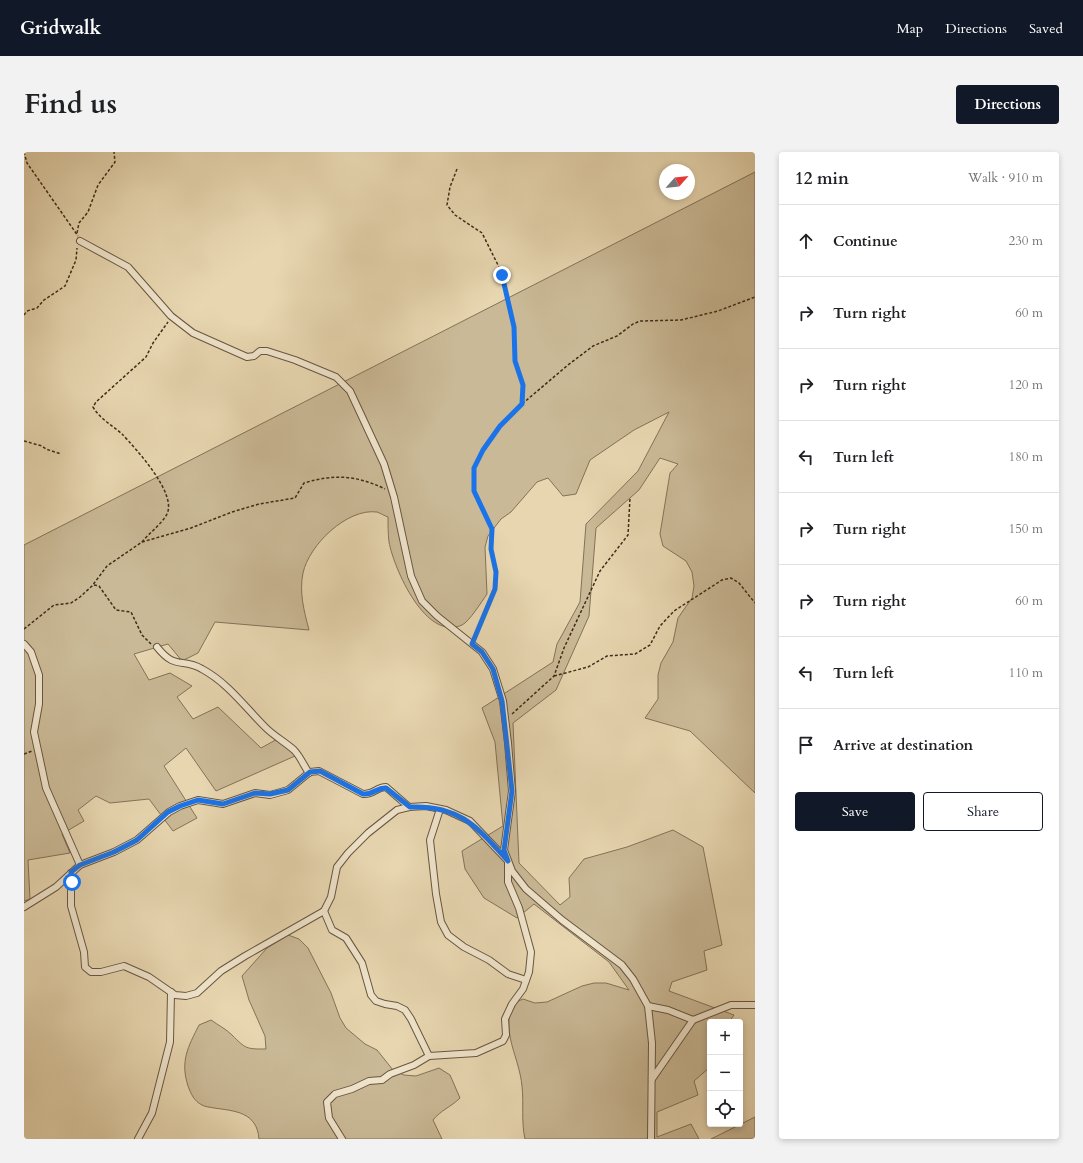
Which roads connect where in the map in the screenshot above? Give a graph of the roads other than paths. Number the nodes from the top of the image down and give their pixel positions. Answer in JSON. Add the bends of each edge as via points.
{"nodes":[{"id":1,"x":80,"y":241,"type":"road end"},
{"id":2,"x":24,"y":644,"type":"edge"},
{"id":3,"x":157,"y":647,"type":"road end"},
{"id":4,"x":309,"y":774,"type":"junction"},
{"id":5,"x":410,"y":807,"type":"junction"},
{"id":6,"x":440,"y":809,"type":"junction"},
{"id":7,"x":508,"y":861,"type":"junction"},
{"id":8,"x":80,"y":865,"type":"junction"},
{"id":9,"x":71,"y":872,"type":"junction"},
{"id":10,"x":24,"y":907,"type":"edge"},
{"id":11,"x":324,"y":911,"type":"junction"},
{"id":12,"x":526,"y":980,"type":"junction"},
{"id":13,"x":171,"y":992,"type":"junction"},
{"id":14,"x":755,"y":1005,"type":"edge"},
{"id":15,"x":648,"y":1006,"type":"junction"},
{"id":16,"x":693,"y":1020,"type":"junction"},
{"id":17,"x":429,"y":1056,"type":"junction"},
{"id":18,"x":652,"y":1080,"type":"junction"},
{"id":19,"x":138,"y":1139,"type":"edge"},
{"id":20,"x":342,"y":1139,"type":"edge"},
{"id":21,"x":651,"y":1139,"type":"edge"}],
"edges":[{"from":1,"to":7,"type":"street","via":[[128,267],[171,316],[193,333],[247,357],[254,356],[260,351],[267,351],[336,377],[350,391],[384,464],[393,492],[411,576],[422,601],[482,652],[493,669],[502,701],[512,791],[504,850]]},
{"from":2,"to":8,"type":"street","via":[[31,652],[39,675],[39,704],[34,732],[46,788]]},
{"from":3,"to":4,"type":"street","via":[[172,662],[201,668],[218,680],[238,697],[265,727],[294,750]]},
{"from":4,"to":5,"type":"street","via":[[320,771],[363,794],[370,795],[382,787],[386,788]]},
{"from":4,"to":8,"type":"street","via":[[288,790],[270,794],[255,793],[223,804],[198,800],[180,806],[168,812],[137,840]]},
{"from":5,"to":6,"type":"street","via":[[426,806]]},
{"from":5,"to":11,"type":"street","via":[[397,810],[348,853],[337,867],[331,897]]},
{"from":6,"to":7,"type":"street","via":[[470,821]]},
{"from":6,"to":12,"type":"street","via":[[430,840],[441,922],[448,935],[464,946],[508,974]]},
{"from":7,"to":12,"type":"street","via":[[508,882],[519,908],[531,952]]},
{"from":7,"to":15,"type":"street","via":[[512,871],[526,889],[622,965]]},
{"from":8,"to":9,"type":"street"},
{"from":9,"to":10,"type":"street","via":[[56,887]]},
{"from":9,"to":13,"type":"street","via":[[71,906],[85,966],[91,972],[101,972],[124,966],[150,977]]},
{"from":11,"to":13,"type":"street","via":[[221,971],[197,993],[186,996]]},
{"from":11,"to":17,"type":"street","via":[[332,930],[346,938],[362,963],[371,995],[385,1004],[405,1010]]},
{"from":12,"to":17,"type":"street","via":[[506,1019],[506,1035],[503,1041],[476,1053]]},
{"from":13,"to":19,"type":"street","via":[[170,1042],[152,1113]]},
{"from":14,"to":16,"type":"street","via":[[731,1005]]},
{"from":15,"to":16,"type":"street","via":[[668,1010]]},
{"from":15,"to":18,"type":"street"},
{"from":16,"to":18,"type":"street"},
{"from":17,"to":20,"type":"street","via":[[382,1080],[369,1081],[335,1094],[327,1102],[329,1118]]},
{"from":18,"to":21,"type":"street"}]}
